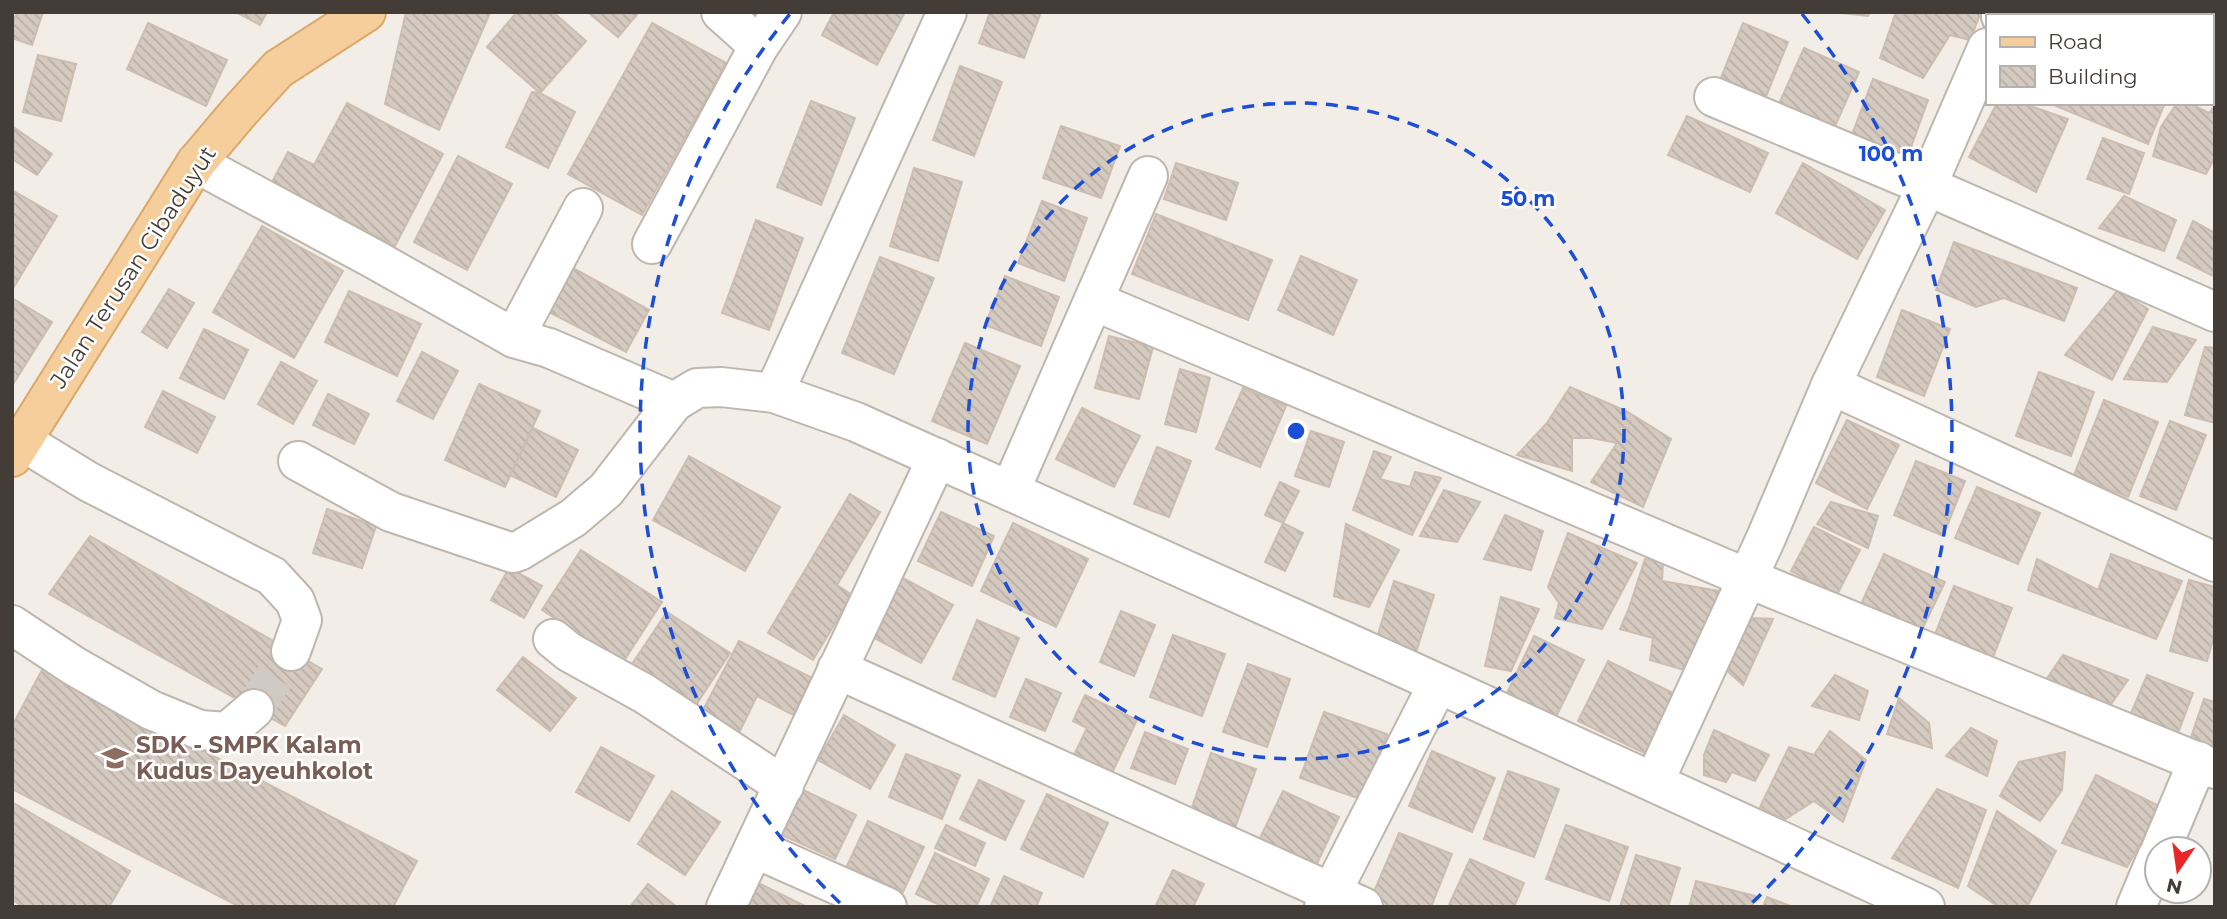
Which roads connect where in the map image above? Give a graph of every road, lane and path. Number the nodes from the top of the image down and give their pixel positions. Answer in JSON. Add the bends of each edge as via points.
{"nodes":[{"id":1,"x":366,"y":12,"type":"edge"},
{"id":2,"x":720,"y":12,"type":"edge"},
{"id":3,"x":782,"y":12,"type":"edge"},
{"id":4,"x":947,"y":12,"type":"edge"},
{"id":5,"x":759,"y":46,"type":"junction"},
{"id":6,"x":1986,"y":50,"type":"edge"},
{"id":7,"x":1714,"y":97,"type":"dead end"},
{"id":8,"x":196,"y":163,"type":"junction"},
{"id":9,"x":1148,"y":176,"type":"dead end"},
{"id":10,"x":1927,"y":186,"type":"junction"},
{"id":11,"x":583,"y":208,"type":"dead end"},
{"id":12,"x":652,"y":244,"type":"dead end"},
{"id":13,"x":1094,"y":301,"type":"junction"},
{"id":14,"x":2215,"y":312,"type":"edge"},
{"id":15,"x":514,"y":338,"type":"junction"},
{"id":16,"x":1831,"y":386,"type":"junction"},
{"id":17,"x":774,"y":393,"type":"junction"},
{"id":18,"x":674,"y":402,"type":"junction"},
{"id":19,"x":17,"y":449,"type":"edge"},
{"id":20,"x":937,"y":458,"type":"junction"},
{"id":21,"x":298,"y":461,"type":"dead end"},
{"id":22,"x":1010,"y":491,"type":"junction"},
{"id":23,"x":2215,"y":562,"type":"edge"},
{"id":24,"x":1747,"y":578,"type":"junction"},
{"id":25,"x":12,"y":625,"type":"edge"},
{"id":26,"x":553,"y":639,"type":"dead end"},
{"id":27,"x":291,"y":651,"type":"tunnel mouth"},
{"id":28,"x":837,"y":668,"type":"junction"},
{"id":29,"x":1438,"y":684,"type":"junction"},
{"id":30,"x":254,"y":709,"type":"tunnel mouth"},
{"id":31,"x":2206,"y":765,"type":"edge"},
{"id":32,"x":1654,"y":782,"type":"junction"},
{"id":33,"x":784,"y":786,"type":"junction"},
{"id":34,"x":2168,"y":835,"type":"edge"},
{"id":35,"x":754,"y":848,"type":"junction"},
{"id":36,"x":2143,"y":891,"type":"edge"},
{"id":37,"x":1340,"y":902,"type":"edge"},
{"id":38,"x":726,"y":907,"type":"edge"},
{"id":39,"x":887,"y":907,"type":"edge"},
{"id":40,"x":1925,"y":907,"type":"edge"},
{"id":41,"x":2136,"y":907,"type":"edge"}],
"edges":[{"from":1,"to":8,"type":"main road","name":"Jalan Terusan Cibaduyut","via":[[278,69]]},
{"from":2,"to":5,"type":"street"},
{"from":3,"to":5,"type":"street"},
{"from":4,"to":17,"type":"street"},
{"from":5,"to":12,"type":"street"},
{"from":6,"to":10,"type":"street"},
{"from":7,"to":10,"type":"street"},
{"from":8,"to":15,"type":"street"},
{"from":8,"to":19,"type":"main road","name":"Jalan Terusan Cibaduyut"},
{"from":9,"to":13,"type":"street"},
{"from":10,"to":14,"type":"street"},
{"from":10,"to":16,"type":"street"},
{"from":11,"to":15,"type":"street"},
{"from":13,"to":22,"type":"street"},
{"from":13,"to":24,"type":"street"},
{"from":15,"to":18,"type":"street","via":[[549,348]]},
{"from":16,"to":23,"type":"street"},
{"from":16,"to":24,"type":"street"},
{"from":17,"to":18,"type":"street","via":[[698,388]]},
{"from":17,"to":20,"type":"street"},
{"from":18,"to":21,"type":"street","via":[[606,490],[573,518],[513,553],[391,512]]},
{"from":19,"to":27,"type":"street","via":[[272,576],[295,601],[302,620]]},
{"from":20,"to":22,"type":"street"},
{"from":20,"to":28,"type":"street"},
{"from":22,"to":29,"type":"street"},
{"from":24,"to":31,"type":"street"},
{"from":24,"to":32,"type":"street"},
{"from":25,"to":30,"type":"street","via":[[150,710],[200,730],[227,732]]},
{"from":26,"to":33,"type":"street"},
{"from":28,"to":33,"type":"street"},
{"from":28,"to":37,"type":"street"},
{"from":29,"to":32,"type":"street"},
{"from":29,"to":37,"type":"street"},
{"from":31,"to":34,"type":"street"},
{"from":32,"to":40,"type":"street"},
{"from":33,"to":35,"type":"street"},
{"from":35,"to":38,"type":"street"},
{"from":35,"to":39,"type":"street"},
{"from":36,"to":41,"type":"street"}]}
